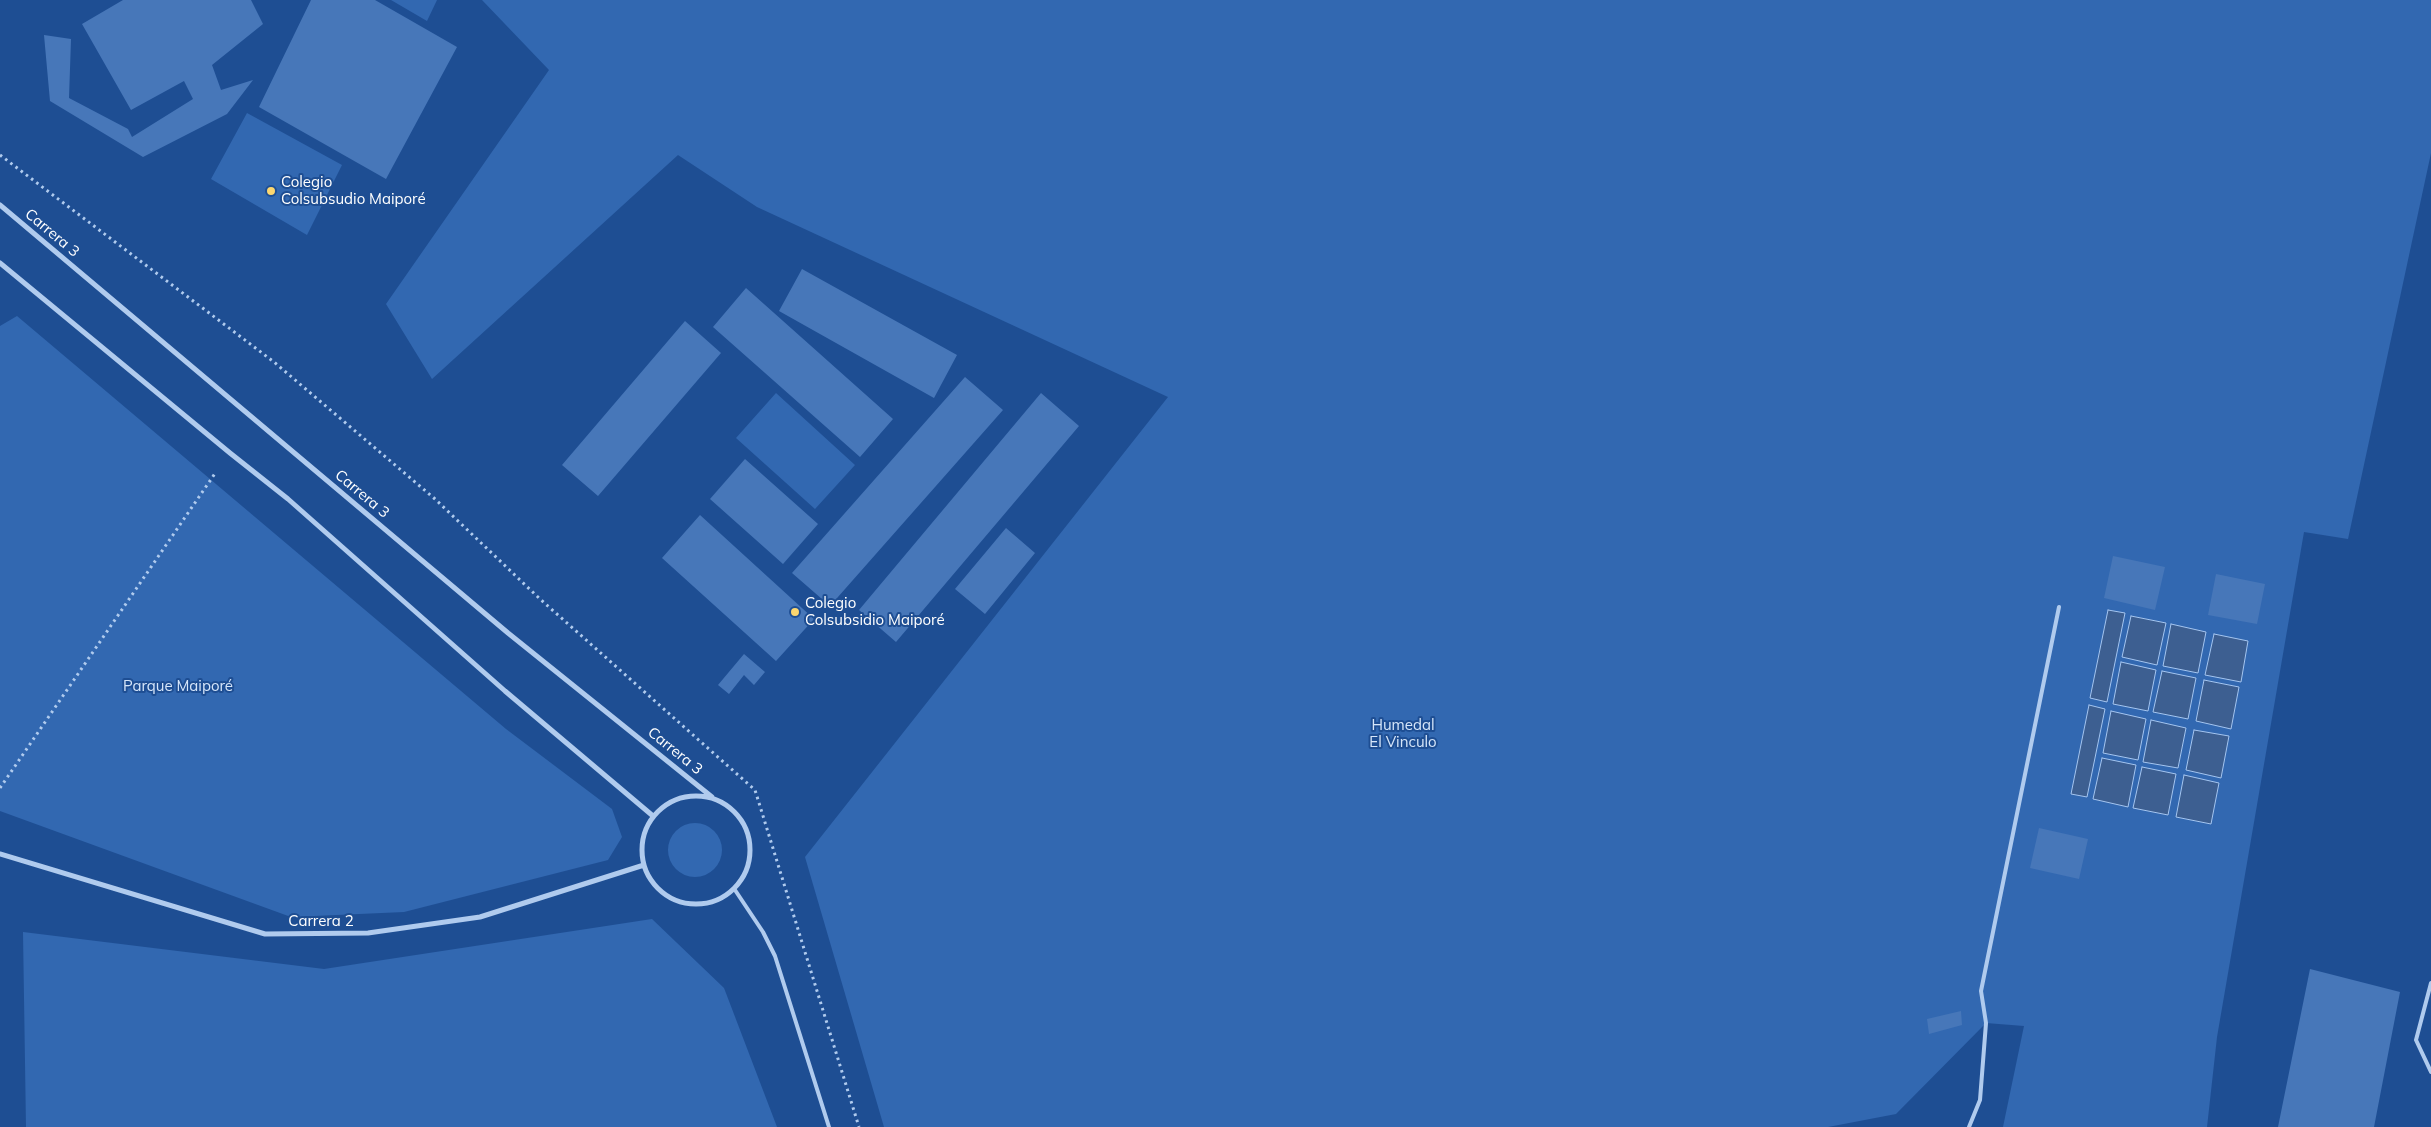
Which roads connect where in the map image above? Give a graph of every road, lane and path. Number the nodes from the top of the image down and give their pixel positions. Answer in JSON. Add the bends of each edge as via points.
{"nodes":[{"id":1,"x":0,"y":205,"type":"edge"},
{"id":2,"x":0,"y":263,"type":"edge"},
{"id":3,"x":230,"y":453,"type":"junction"},
{"id":4,"x":2059,"y":606,"type":"dead end"},
{"id":5,"x":0,"y":788,"type":"edge"},
{"id":6,"x":712,"y":797,"type":"junction"},
{"id":7,"x":653,"y":816,"type":"junction"},
{"id":8,"x":0,"y":854,"type":"edge"},
{"id":9,"x":644,"y":865,"type":"junction"},
{"id":10,"x":735,"y":890,"type":"junction"},
{"id":11,"x":2431,"y":983,"type":"edge"},
{"id":12,"x":2431,"y":1072,"type":"edge"},
{"id":13,"x":828,"y":1127,"type":"edge"},
{"id":14,"x":1969,"y":1127,"type":"edge"}],
"edges":[{"from":1,"to":6,"type":"street","name":"Carrera 3","via":[[508,633]]},
{"from":2,"to":3,"type":"street"},
{"from":3,"to":5,"type":"path"},
{"from":3,"to":7,"type":"street","via":[[288,499],[505,692]]},
{"from":4,"to":14,"type":"lane","via":[[1981,991],[1986,1023],[1980,1100]]},
{"from":6,"to":7,"type":"street","via":[[690,796],[670,802]]},
{"from":6,"to":10,"type":"street","via":[[732,808],[746,826],[751,848],[748,870]]},
{"from":7,"to":9,"type":"street","via":[[645,831]]},
{"from":8,"to":9,"type":"street","name":"Carrera 2","via":[[266,934],[368,933],[480,917]]},
{"from":9,"to":10,"type":"street","via":[[654,886],[672,900],[694,906],[716,902]]},
{"from":10,"to":13,"type":"lane","via":[[775,956]]},
{"from":11,"to":12,"type":"lane","via":[[2416,1040]]}]}
